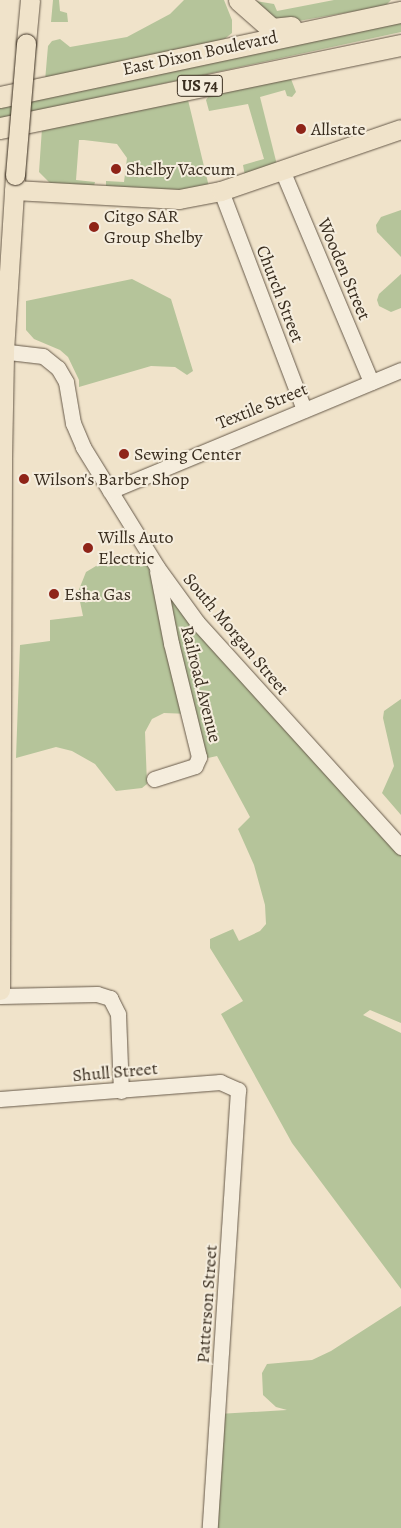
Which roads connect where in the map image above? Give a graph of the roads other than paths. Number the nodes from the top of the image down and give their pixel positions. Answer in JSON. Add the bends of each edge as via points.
{"nodes":[{"id":1,"x":30,"y":0,"type":"edge"},
{"id":2,"x":238,"y":0,"type":"edge"},
{"id":3,"x":401,"y":12,"type":"edge"},
{"id":4,"x":300,"y":31,"type":"junction"},
{"id":5,"x":236,"y":44,"type":"junction"},
{"id":6,"x":401,"y":45,"type":"edge"},
{"id":7,"x":0,"y":96,"type":"edge"},
{"id":8,"x":0,"y":128,"type":"edge"},
{"id":9,"x":401,"y":129,"type":"edge"},
{"id":10,"x":282,"y":170,"type":"junction"},
{"id":11,"x":14,"y":182,"type":"junction"},
{"id":12,"x":221,"y":191,"type":"junction"},
{"id":13,"x":2,"y":351,"type":"edge"},
{"id":14,"x":401,"y":370,"type":"edge"},
{"id":15,"x":371,"y":382,"type":"junction"},
{"id":16,"x":304,"y":410,"type":"junction"},
{"id":17,"x":110,"y":491,"type":"junction"},
{"id":18,"x":157,"y":567,"type":"junction"},
{"id":19,"x":154,"y":780,"type":"dead end"},
{"id":20,"x":401,"y":847,"type":"edge"},
{"id":21,"x":0,"y":990,"type":"edge"},
{"id":22,"x":0,"y":996,"type":"edge"},
{"id":23,"x":233,"y":1085,"type":"joint"},
{"id":24,"x":121,"y":1091,"type":"junction"},
{"id":25,"x":0,"y":1099,"type":"edge"},
{"id":26,"x":210,"y":1528,"type":"edge"}],
"edges":[{"from":1,"to":11,"type":"main road","bridge":true},
{"from":2,"to":4,"type":"highway","via":[[272,29],[293,27]]},
{"from":2,"to":5,"type":"highway","via":[[241,16]]},
{"from":3,"to":4,"type":"highway","name":"East Dixon Boulevard","number":"US 74"},
{"from":4,"to":5,"type":"highway","name":"East Dixon Boulevard","number":"US 74"},
{"from":5,"to":7,"type":"highway","name":"East Dixon Boulevard","number":"US 74"},
{"from":6,"to":8,"type":"highway","name":"East Dixon Boulevard","number":"US 74"},
{"from":9,"to":10,"type":"main road"},
{"from":10,"to":12,"type":"main road"},
{"from":10,"to":15,"type":"street","name":"Wooden Street"},
{"from":11,"to":12,"type":"main road","via":[[167,200]]},
{"from":11,"to":13,"type":"main road"},
{"from":12,"to":16,"type":"street","name":"Church Street"},
{"from":13,"to":17,"type":"street","name":"South Morgan Street","via":[[43,356],[58,368],[66,382],[77,437]]},
{"from":13,"to":21,"type":"main road"},
{"from":14,"to":15,"type":"street","name":"Textile Street"},
{"from":15,"to":16,"type":"street","name":"Textile Street"},
{"from":16,"to":17,"type":"street","name":"Textile Street"},
{"from":17,"to":18,"type":"street","name":"South Morgan Street"},
{"from":18,"to":19,"type":"street","name":"Railroad Avenue","via":[[171,643],[199,757],[195,766]]},
{"from":18,"to":20,"type":"street","name":"South Morgan Street","via":[[197,622]]},
{"from":22,"to":24,"type":"street","via":[[97,994],[110,998],[118,1014]]},
{"from":23,"to":24,"type":"street","name":"Shull Street","via":[[220,1082]]},
{"from":23,"to":26,"type":"street","name":"Patterson Street","via":[[240,1095]]},
{"from":24,"to":25,"type":"street","name":"Shull Street"}]}
